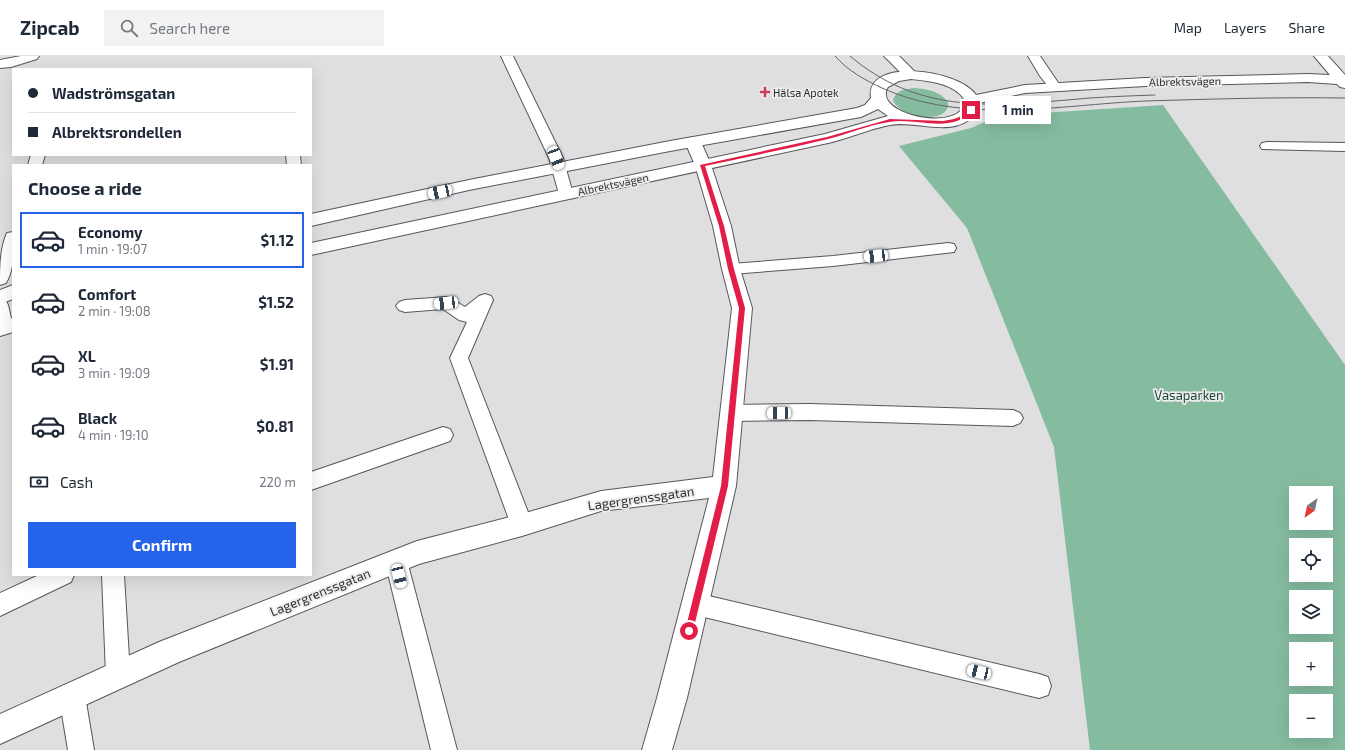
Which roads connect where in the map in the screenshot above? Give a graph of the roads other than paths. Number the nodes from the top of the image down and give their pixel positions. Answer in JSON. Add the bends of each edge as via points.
{"nodes":[{"id":1,"x":33,"y":56,"type":"edge"},
{"id":2,"x":507,"y":56,"type":"edge"},
{"id":3,"x":891,"y":56,"type":"edge"},
{"id":4,"x":1034,"y":56,"type":"edge"},
{"id":5,"x":1320,"y":56,"type":"edge"},
{"id":6,"x":0,"y":64,"type":"edge"},
{"id":7,"x":911,"y":75,"type":"junction"},
{"id":8,"x":1344,"y":81,"type":"edge"},
{"id":9,"x":954,"y":84,"type":"junction"},
{"id":10,"x":1055,"y":87,"type":"junction"},
{"id":11,"x":1025,"y":89,"type":"junction"},
{"id":12,"x":878,"y":100,"type":"junction"},
{"id":13,"x":972,"y":100,"type":"junction"},
{"id":14,"x":914,"y":120,"type":"junction"},
{"id":15,"x":693,"y":142,"type":"junction"},
{"id":16,"x":1266,"y":146,"type":"dead end"},
{"id":17,"x":1345,"y":147,"type":"edge"},
{"id":18,"x":703,"y":165,"type":"junction"},
{"id":19,"x":560,"y":168,"type":"junction"},
{"id":20,"x":566,"y":194,"type":"junction"},
{"id":21,"x":312,"y":220,"type":"edge"},
{"id":22,"x":12,"y":239,"type":"edge"},
{"id":23,"x":948,"y":248,"type":"dead end"},
{"id":24,"x":312,"y":249,"type":"edge"},
{"id":25,"x":2,"y":264,"type":"edge"},
{"id":26,"x":731,"y":269,"type":"junction"},
{"id":27,"x":0,"y":279,"type":"edge"},
{"id":28,"x":12,"y":292,"type":"edge"},
{"id":29,"x":0,"y":297,"type":"edge"},
{"id":30,"x":0,"y":305,"type":"edge"},
{"id":31,"x":405,"y":306,"type":"dead end"},
{"id":32,"x":6,"y":327,"type":"edge"},
{"id":33,"x":732,"y":414,"type":"junction"},
{"id":34,"x":1013,"y":418,"type":"dead end"},
{"id":35,"x":443,"y":435,"type":"dead end"},
{"id":36,"x":312,"y":482,"type":"edge"},
{"id":37,"x":724,"y":486,"type":"junction"},
{"id":38,"x":522,"y":525,"type":"junction"},
{"id":39,"x":396,"y":561,"type":"junction"},
{"id":40,"x":62,"y":576,"type":"edge"},
{"id":41,"x":113,"y":576,"type":"edge"},
{"id":42,"x":696,"y":604,"type":"junction"},
{"id":43,"x":0,"y":605,"type":"edge"},
{"id":44,"x":118,"y":675,"type":"junction"},
{"id":45,"x":1039,"y":686,"type":"dead end"},
{"id":46,"x":72,"y":696,"type":"junction"},
{"id":47,"x":0,"y":729,"type":"edge"},
{"id":48,"x":81,"y":750,"type":"edge"},
{"id":49,"x":444,"y":750,"type":"edge"},
{"id":50,"x":658,"y":750,"type":"edge"}],
"edges":[{"from":1,"to":6,"type":"lane"},
{"from":2,"to":19,"type":"lane"},
{"from":3,"to":7,"type":"main road"},
{"from":4,"to":10,"type":"lane"},
{"from":5,"to":8,"type":"main road"},
{"from":7,"to":9,"type":"main road","via":[[926,76]]},
{"from":7,"to":12,"type":"main road","via":[[886,81],[879,87]]},
{"from":8,"to":10,"type":"main road","name":"Albrektsvägen","via":[[1308,78],[1152,81]]},
{"from":9,"to":11,"type":"main road","name":"Albrektsvägen"},
{"from":9,"to":13,"type":"main road","via":[[965,91]]},
{"from":10,"to":11,"type":"main road","name":"Albrektsvägen"},
{"from":11,"to":13,"type":"main road","name":"Albrektsvägen"},
{"from":12,"to":14,"type":"main road","via":[[885,108]]},
{"from":12,"to":15,"type":"main road","name":"Albrektsvägen","via":[[861,112]]},
{"from":13,"to":14,"type":"main road","via":[[971,110],[955,121],[936,123]]},
{"from":14,"to":18,"type":"main road","name":"Albrektsvägen","via":[[890,120],[828,138]]},
{"from":15,"to":18,"type":"main road"},
{"from":15,"to":19,"type":"main road","name":"Albrektsvägen"},
{"from":16,"to":17,"type":"lane"},
{"from":18,"to":20,"type":"main road","name":"Albrektsvägen"},
{"from":18,"to":26,"type":"main road","via":[[722,226]]},
{"from":19,"to":20,"type":"lane"},
{"from":19,"to":21,"type":"main road","name":"Albrektsvägen"},
{"from":20,"to":24,"type":"main road","name":"Albrektsvägen"},
{"from":22,"to":25,"type":"lane"},
{"from":23,"to":26,"type":"lane"},
{"from":25,"to":27,"type":"lane"},
{"from":26,"to":33,"type":"main road","via":[[742,308]]},
{"from":28,"to":29,"type":"main road"},
{"from":30,"to":32,"type":"lane"},
{"from":31,"to":38,"type":"lane","via":[[446,303],[465,316],[485,300],[459,358]]},
{"from":33,"to":34,"type":"lane","via":[[810,412]]},
{"from":33,"to":37,"type":"main road"},
{"from":35,"to":36,"type":"lane"},
{"from":37,"to":38,"type":"main road","name":"Lagergrenssgatan","via":[[601,501]]},
{"from":37,"to":42,"type":"main road"},
{"from":38,"to":39,"type":"main road","name":"Lagergrenssgatan"},
{"from":39,"to":44,"type":"main road","name":"Lagergrenssgatan","via":[[176,649]]},
{"from":39,"to":49,"type":"lane"},
{"from":40,"to":43,"type":"lane"},
{"from":41,"to":44,"type":"lane"},
{"from":42,"to":45,"type":"lane"},
{"from":42,"to":50,"type":"main road"},
{"from":44,"to":46,"type":"main road","name":"Lagergrenssgatan"},
{"from":46,"to":47,"type":"main road","name":"Lagergrenssgatan"},
{"from":46,"to":48,"type":"lane"}]}
